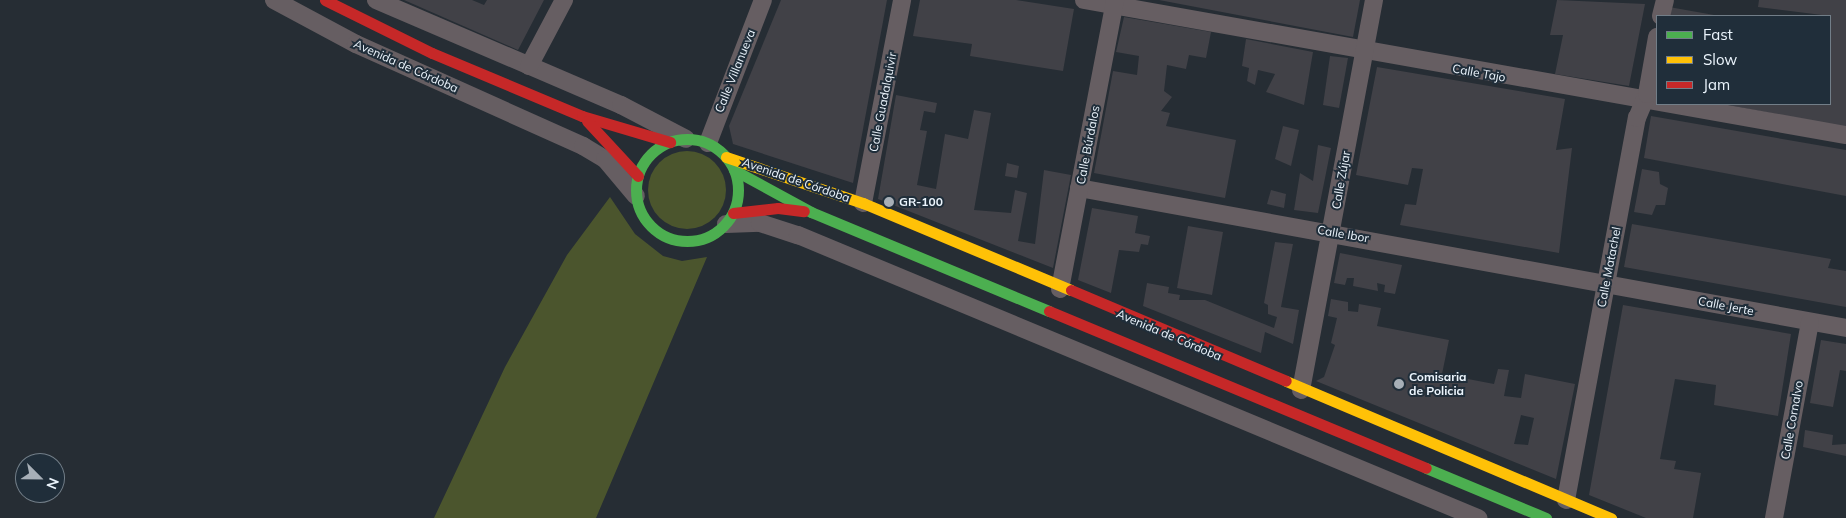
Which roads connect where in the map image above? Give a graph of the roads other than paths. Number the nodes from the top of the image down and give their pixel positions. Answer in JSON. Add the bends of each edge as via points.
{"nodes":[{"id":1,"x":274,"y":0,"type":"edge"},
{"id":2,"x":325,"y":0,"type":"edge"},
{"id":3,"x":376,"y":0,"type":"edge"},
{"id":4,"x":564,"y":0,"type":"edge"},
{"id":5,"x":763,"y":0,"type":"edge"},
{"id":6,"x":902,"y":0,"type":"edge"},
{"id":7,"x":1084,"y":0,"type":"edge"},
{"id":8,"x":1374,"y":0,"type":"edge"},
{"id":9,"x":1665,"y":0,"type":"edge"},
{"id":10,"x":1114,"y":3,"type":"edge"},
{"id":11,"x":1661,"y":15,"type":"edge"},
{"id":12,"x":1656,"y":41,"type":"edge"},
{"id":13,"x":1364,"y":52,"type":"junction"},
{"id":14,"x":529,"y":66,"type":"junction"},
{"id":15,"x":1642,"y":102,"type":"junction"},
{"id":16,"x":1656,"y":104,"type":"edge"},
{"id":17,"x":1661,"y":105,"type":"edge"},
{"id":18,"x":582,"y":116,"type":"junction"},
{"id":19,"x":1846,"y":135,"type":"edge"},
{"id":20,"x":678,"y":140,"type":"junction"},
{"id":21,"x":708,"y":143,"type":"junction"},
{"id":22,"x":726,"y":157,"type":"junction"},
{"id":23,"x":734,"y":170,"type":"junction"},
{"id":24,"x":638,"y":176,"type":"junction"},
{"id":25,"x":1080,"y":188,"type":"junction"},
{"id":26,"x":636,"y":196,"type":"junction"},
{"id":27,"x":863,"y":203,"type":"junction"},
{"id":28,"x":811,"y":212,"type":"junction"},
{"id":29,"x":730,"y":218,"type":"junction"},
{"id":30,"x":1331,"y":232,"type":"junction"},
{"id":31,"x":1606,"y":282,"type":"junction"},
{"id":32,"x":1060,"y":289,"type":"junction"},
{"id":33,"x":1810,"y":322,"type":"junction"},
{"id":34,"x":1846,"y":328,"type":"edge"},
{"id":35,"x":1301,"y":390,"type":"junction"},
{"id":36,"x":1566,"y":500,"type":"junction"},
{"id":37,"x":1478,"y":518,"type":"edge"},
{"id":38,"x":1546,"y":518,"type":"edge"},
{"id":39,"x":1611,"y":518,"type":"edge"},
{"id":40,"x":1774,"y":518,"type":"edge"}],
"edges":[{"from":1,"to":26,"type":"street","name":"Avenida de Córdoba","via":[[356,44],[583,146],[605,159]]},
{"from":2,"to":18,"type":"street","name":"Avenida de Córdoba","via":[[432,53]]},
{"from":3,"to":14,"type":"street"},
{"from":4,"to":14,"type":"street"},
{"from":5,"to":21,"type":"street","name":"Calle Villanueva"},
{"from":6,"to":27,"type":"street","name":"Calle Guadalquivir"},
{"from":7,"to":10,"type":"street","name":"Calle Tajo"},
{"from":8,"to":13,"type":"street","name":"Calle Zújar"},
{"from":9,"to":11,"type":"street"},
{"from":10,"to":13,"type":"street","name":"Calle Tajo"},
{"from":10,"to":25,"type":"street","name":"Calle Búrdalos"},
{"from":12,"to":15,"type":"street","name":"Calle Matachel"},
{"from":13,"to":15,"type":"street","name":"Calle Tajo"},
{"from":13,"to":30,"type":"street","name":"Calle Zújar"},
{"from":14,"to":20,"type":"street"},
{"from":15,"to":16,"type":"street","name":"Calle Tajo"},
{"from":15,"to":31,"type":"street","name":"Calle Matachel"},
{"from":17,"to":19,"type":"street","name":"Calle Tajo"},
{"from":18,"to":20,"type":"street","name":"Avenida de Córdoba"},
{"from":18,"to":24,"type":"street","name":"Avenida de Córdoba"},
{"from":20,"to":21,"type":"street"},
{"from":20,"to":24,"type":"street","via":[[650,155]]},
{"from":21,"to":22,"type":"street"},
{"from":22,"to":23,"type":"street"},
{"from":22,"to":27,"type":"street","name":"Avenida de Córdoba"},
{"from":23,"to":28,"type":"street","name":"Avenida de Córdoba"},
{"from":23,"to":29,"type":"street","via":[[738,184]]},
{"from":24,"to":26,"type":"street"},
{"from":25,"to":30,"type":"street","name":"Calle Ibor"},
{"from":25,"to":32,"type":"street","name":"Calle Búrdalos"},
{"from":26,"to":29,"type":"street","via":[[644,219],[667,238],[699,240]]},
{"from":27,"to":32,"type":"street","name":"Avenida de Córdoba"},
{"from":28,"to":29,"type":"street","name":"Avenida de Córdoba","via":[[778,208]]},
{"from":28,"to":38,"type":"street","name":"Avenida de Córdoba"},
{"from":29,"to":37,"type":"street","via":[[798,235]]},
{"from":30,"to":31,"type":"street","name":"Calle Ibor"},
{"from":30,"to":35,"type":"street","name":"Calle Zújar"},
{"from":31,"to":33,"type":"street","name":"Calle Jerte"},
{"from":31,"to":36,"type":"street","name":"Calle Matachel"},
{"from":32,"to":35,"type":"street","name":"Avenida de Córdoba"},
{"from":33,"to":34,"type":"street","name":"Calle Jerte"},
{"from":33,"to":40,"type":"street","name":"Calle Cornalvo"},
{"from":35,"to":36,"type":"street","name":"Avenida de Córdoba"},
{"from":36,"to":39,"type":"street","name":"Avenida de Córdoba"}]}
